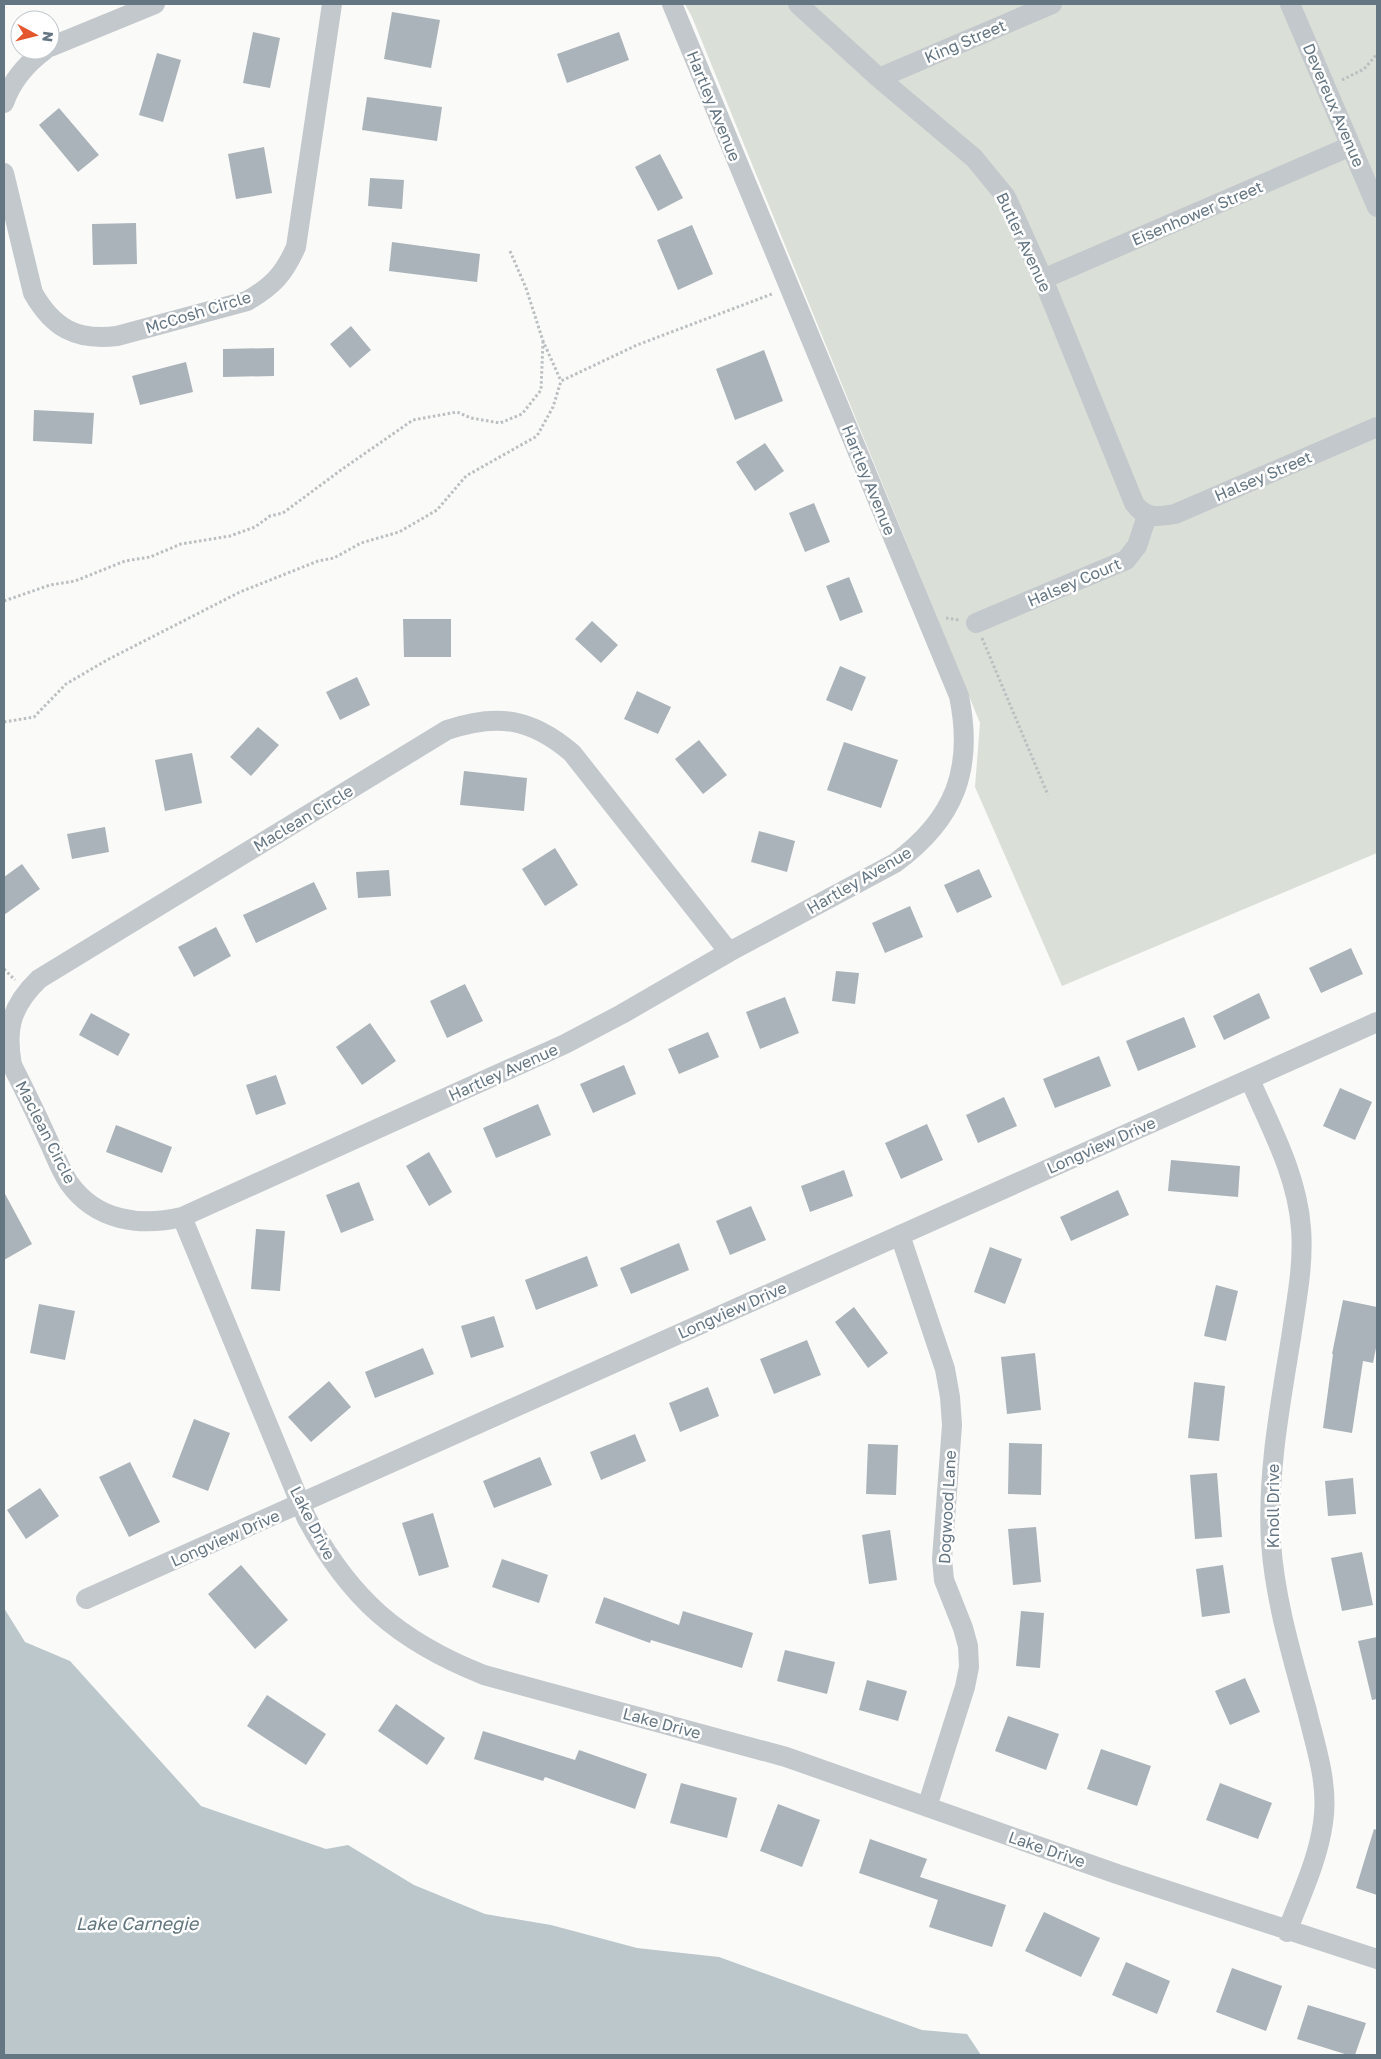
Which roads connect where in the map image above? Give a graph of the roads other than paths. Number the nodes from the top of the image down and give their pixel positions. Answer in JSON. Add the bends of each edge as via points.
{"nodes":[{"id":1,"x":155,"y":4,"type":"edge"},
{"id":2,"x":332,"y":4,"type":"edge"},
{"id":3,"x":672,"y":4,"type":"edge"},
{"id":4,"x":798,"y":4,"type":"edge"},
{"id":5,"x":1052,"y":4,"type":"edge"},
{"id":6,"x":1290,"y":4,"type":"edge"},
{"id":7,"x":60,"y":43,"type":"edge"},
{"id":8,"x":31,"y":60,"type":"edge"},
{"id":9,"x":879,"y":78,"type":"junction"},
{"id":10,"x":4,"y":103,"type":"edge"},
{"id":11,"x":1351,"y":146,"type":"junction"},
{"id":12,"x":4,"y":173,"type":"edge"},
{"id":13,"x":1377,"y":207,"type":"edge"},
{"id":14,"x":1043,"y":279,"type":"junction"},
{"id":15,"x":1377,"y":427,"type":"edge"},
{"id":16,"x":1147,"y":516,"type":"junction"},
{"id":17,"x":976,"y":623,"type":"road end"},
{"id":18,"x":729,"y":952,"type":"junction"},
{"id":19,"x":1377,"y":1022,"type":"edge"},
{"id":20,"x":1250,"y":1080,"type":"junction"},
{"id":21,"x":84,"y":1199,"type":"joint"},
{"id":22,"x":182,"y":1217,"type":"junction"},
{"id":23,"x":900,"y":1235,"type":"junction"},
{"id":24,"x":301,"y":1504,"type":"junction"},
{"id":25,"x":86,"y":1599,"type":"dead end"},
{"id":26,"x":927,"y":1807,"type":"junction"},
{"id":27,"x":1287,"y":1932,"type":"junction"},
{"id":28,"x":1377,"y":1960,"type":"edge"}],
"edges":[{"from":1,"to":7,"type":"street"},
{"from":2,"to":12,"type":"street","name":"McCosh Circle","via":[[296,247],[280,277],[266,290],[247,300],[117,336],[100,338],[68,331],[53,321],[33,293]]},
{"from":3,"to":18,"type":"street","name":"Hartley Avenue","via":[[958,696],[964,721],[961,771],[954,793],[943,816],[915,848],[895,863]]},
{"from":4,"to":9,"type":"street","name":"Butler Avenue"},
{"from":5,"to":9,"type":"street","name":"King Street"},
{"from":6,"to":11,"type":"street","name":"Devereux Avenue"},
{"from":8,"to":10,"type":"street","via":[[8,90]]},
{"from":9,"to":14,"type":"street","name":"Butler Avenue","via":[[974,158],[992,178],[1006,197]]},
{"from":11,"to":13,"type":"street","name":"Devereux Avenue"},
{"from":11,"to":14,"type":"street","name":"Eisenhower Street"},
{"from":14,"to":16,"type":"street","name":"Butler Avenue","via":[[1134,503]]},
{"from":15,"to":16,"type":"street","name":"Halsey Street","via":[[1175,514]]},
{"from":16,"to":17,"type":"street","name":"Halsey Court","via":[[1137,546],[1126,560]]},
{"from":18,"to":21,"type":"street","name":"Maclean Circle","via":[[572,753],[556,739],[536,728],[495,720],[471,722],[447,730],[39,979],[27,991],[16,1008],[10,1027],[12,1065],[68,1182]]},
{"from":18,"to":22,"type":"street","name":"Hartley Avenue","via":[[565,1044]]},
{"from":19,"to":20,"type":"street","name":"Longview Drive"},
{"from":20,"to":23,"type":"street","name":"Longview Drive"},
{"from":20,"to":27,"type":"street","name":"Knoll Drive","via":[[1287,1162],[1301,1229],[1301,1270],[1272,1457],[1270,1501],[1277,1589],[1322,1770],[1325,1796],[1319,1845]]},
{"from":21,"to":22,"type":"street","name":"Hartley Avenue","via":[[121,1219],[142,1223]]},
{"from":22,"to":24,"type":"street","name":"Lake Drive"},
{"from":23,"to":24,"type":"street","name":"Longview Drive"},
{"from":23,"to":26,"type":"street","name":"Dogwood Lane","via":[[945,1369],[950,1397],[952,1425],[942,1559],[944,1580],[968,1646],[969,1667]]},
{"from":24,"to":25,"type":"street","name":"Longview Drive"},
{"from":24,"to":26,"type":"street","name":"Lake Drive","via":[[322,1546],[366,1603],[399,1631],[450,1662],[484,1675],[786,1757]]},
{"from":26,"to":27,"type":"street","name":"Lake Drive"},
{"from":27,"to":28,"type":"street","name":"Lake Drive"}]}
